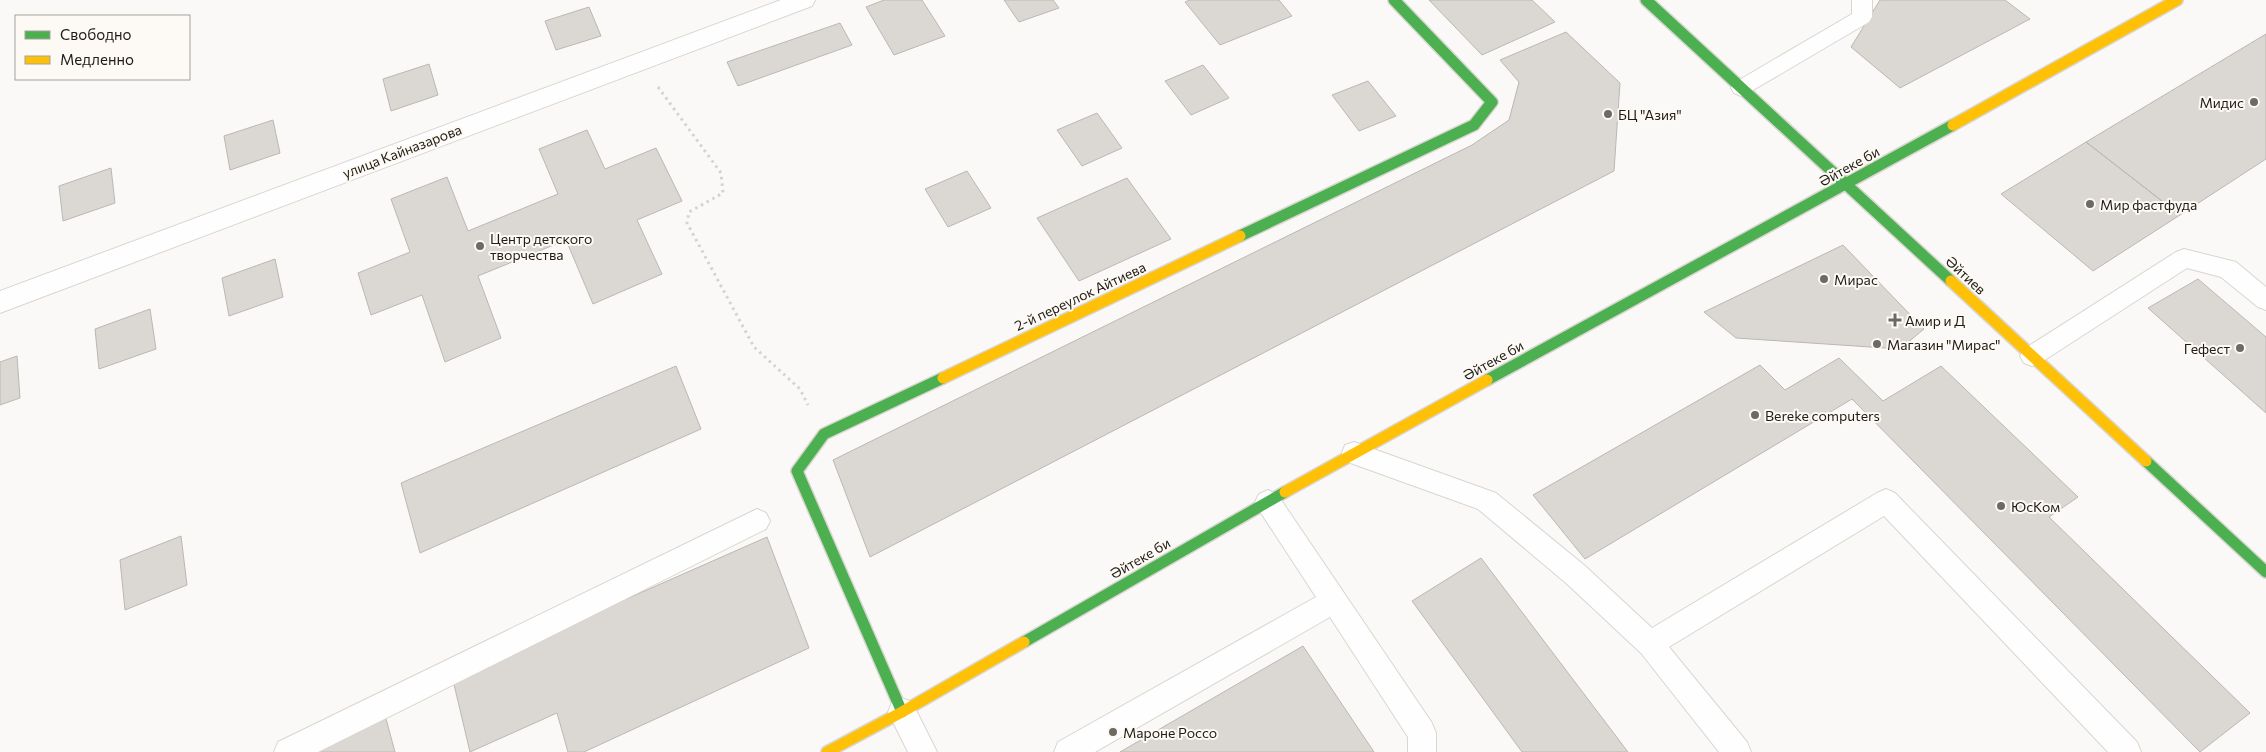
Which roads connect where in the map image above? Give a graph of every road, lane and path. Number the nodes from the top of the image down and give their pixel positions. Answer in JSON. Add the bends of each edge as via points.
{"nodes":[{"id":1,"x":804,"y":0,"type":"edge"},
{"id":2,"x":1394,"y":0,"type":"edge"},
{"id":3,"x":1646,"y":0,"type":"edge"},
{"id":4,"x":1862,"y":0,"type":"edge"},
{"id":5,"x":2177,"y":0,"type":"edge"},
{"id":6,"x":637,"y":63,"type":"junction"},
{"id":7,"x":1741,"y":88,"type":"junction"},
{"id":8,"x":1846,"y":185,"type":"junction"},
{"id":9,"x":2266,"y":300,"type":"edge"},
{"id":10,"x":0,"y":302,"type":"edge"},
{"id":11,"x":2032,"y":356,"type":"junction"},
{"id":12,"x":824,"y":434,"type":"junction"},
{"id":13,"x":1354,"y":453,"type":"junction"},
{"id":14,"x":1268,"y":502,"type":"junction"},
{"id":15,"x":757,"y":521,"type":"dead end"},
{"id":16,"x":2266,"y":572,"type":"edge"},
{"id":17,"x":1333,"y":601,"type":"junction"},
{"id":18,"x":1650,"y":644,"type":"junction"},
{"id":19,"x":902,"y":712,"type":"junction"},
{"id":20,"x":288,"y":752,"type":"edge"},
{"id":21,"x":827,"y":752,"type":"edge"},
{"id":22,"x":923,"y":752,"type":"edge"},
{"id":23,"x":1068,"y":752,"type":"edge"},
{"id":24,"x":1422,"y":752,"type":"edge"},
{"id":25,"x":1737,"y":752,"type":"edge"},
{"id":26,"x":2127,"y":752,"type":"edge"}],
"edges":[{"from":1,"to":6,"type":"street","name":"улица Кайназарова"},
{"from":2,"to":12,"type":"street","name":"2-й переулок Айтиева","via":[[1492,102],[1474,125]]},
{"from":3,"to":7,"type":"street","name":"Әйтиев"},
{"from":4,"to":7,"type":"lane","via":[[1862,17]]},
{"from":5,"to":8,"type":"street","name":"Әйтеке би"},
{"from":6,"to":10,"type":"street","name":"улица Кайназарова"},
{"from":6,"to":12,"type":"path","via":[[664,94],[721,173],[723,193],[688,212],[687,223],[754,346],[800,389]]},
{"from":7,"to":8,"type":"street","name":"Әйтиев"},
{"from":8,"to":11,"type":"street","name":"Әйтиев"},
{"from":8,"to":13,"type":"street","name":"Әйтеке би"},
{"from":9,"to":11,"type":"lane","via":[[2228,269],[2184,258]]},
{"from":11,"to":16,"type":"street","name":"Әйтиев"},
{"from":12,"to":19,"type":"street","name":"2-й переулок Айтиева","via":[[797,471]]},
{"from":13,"to":14,"type":"street","name":"Әйтеке би"},
{"from":13,"to":18,"type":"lane","via":[[1487,501],[1575,574]]},
{"from":14,"to":17,"type":"lane"},
{"from":14,"to":19,"type":"street","name":"Әйтеке би"},
{"from":15,"to":20,"type":"lane"},
{"from":17,"to":23,"type":"lane"},
{"from":17,"to":24,"type":"lane","via":[[1422,733]]},
{"from":18,"to":25,"type":"lane"},
{"from":18,"to":26,"type":"lane","via":[[1886,501]]},
{"from":19,"to":21,"type":"street","name":"Әйтеке би"},
{"from":19,"to":22,"type":"lane"}]}
